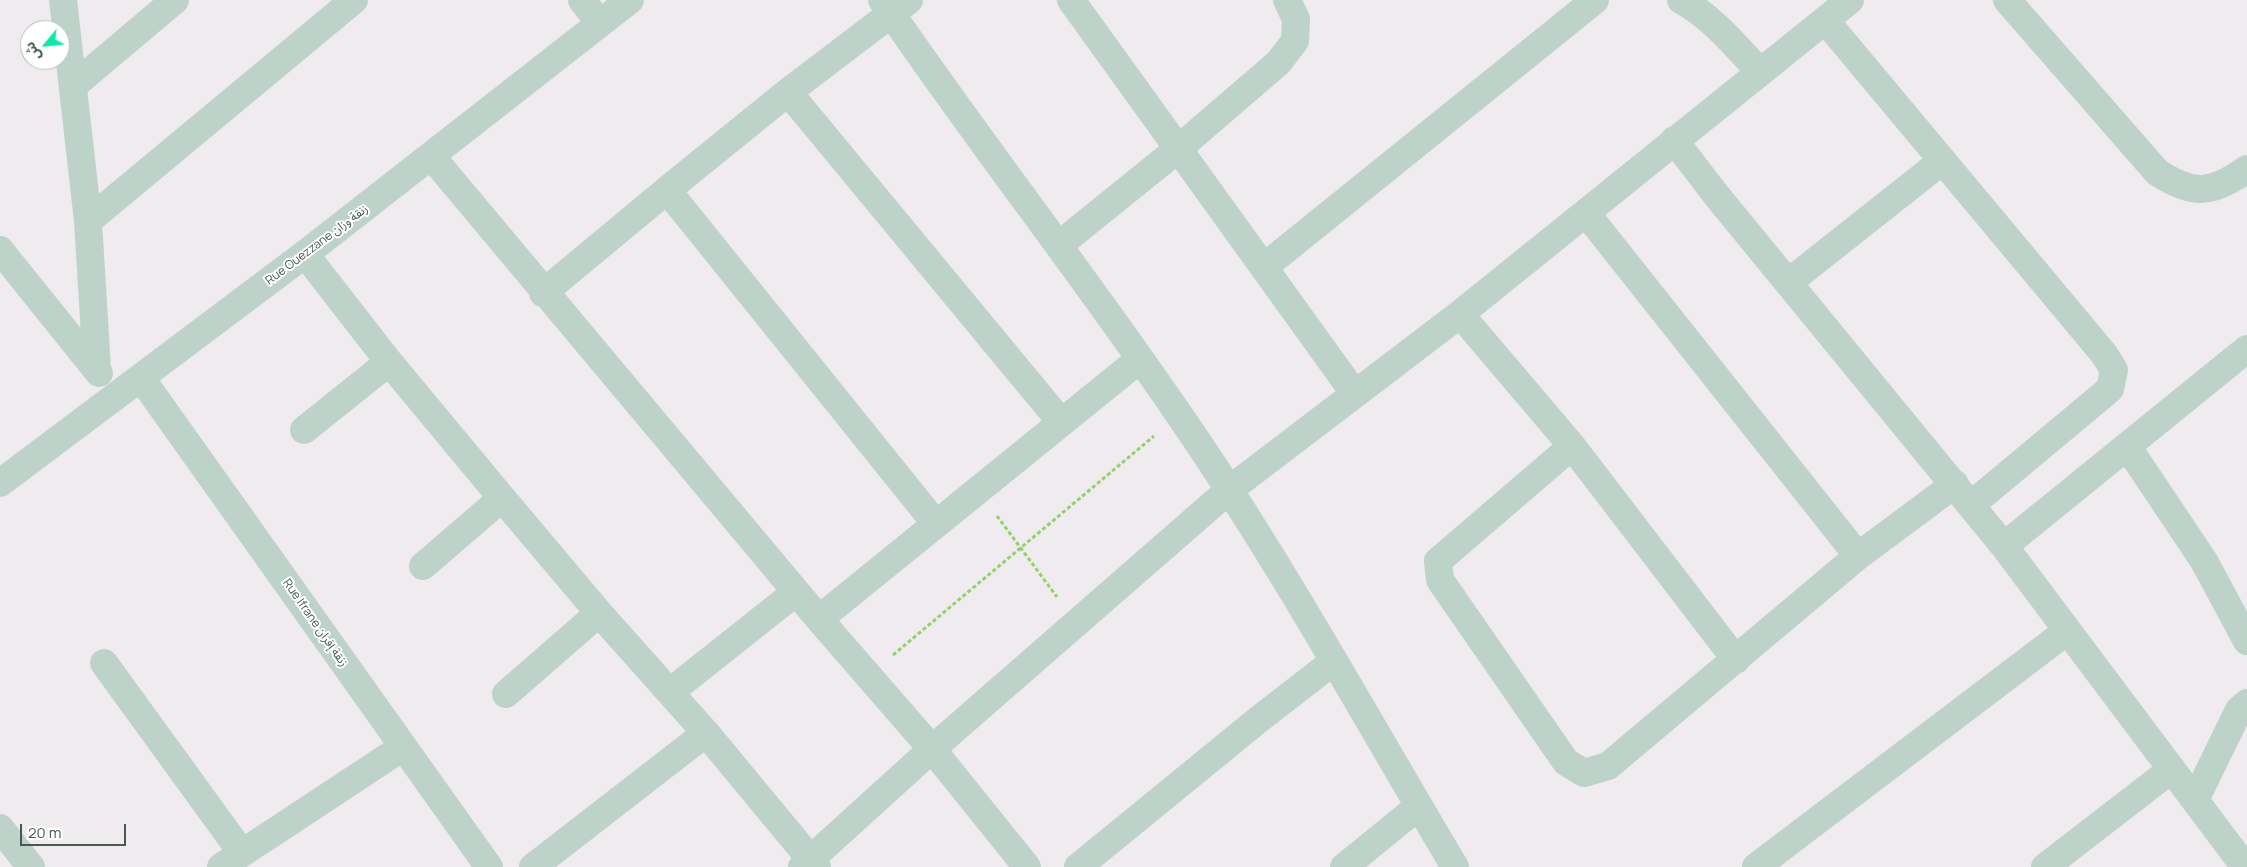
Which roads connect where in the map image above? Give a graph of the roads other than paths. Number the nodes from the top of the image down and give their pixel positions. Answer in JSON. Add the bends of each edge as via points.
{"nodes":[{"id":1,"x":63,"y":0,"type":"edge"},
{"id":2,"x":175,"y":0,"type":"edge"},
{"id":3,"x":354,"y":0,"type":"edge"},
{"id":4,"x":582,"y":0,"type":"edge"},
{"id":5,"x":630,"y":0,"type":"edge"},
{"id":6,"x":1071,"y":0,"type":"edge"},
{"id":7,"x":1288,"y":0,"type":"edge"},
{"id":8,"x":1595,"y":0,"type":"edge"},
{"id":9,"x":1682,"y":0,"type":"edge"},
{"id":10,"x":1850,"y":0,"type":"edge"},
{"id":11,"x":2007,"y":0,"type":"edge"},
{"id":12,"x":894,"y":4,"type":"edge"},
{"id":13,"x":1825,"y":20,"type":"junction"},
{"id":14,"x":600,"y":23,"type":"junction"},
{"id":15,"x":1760,"y":72,"type":"junction"},
{"id":16,"x":73,"y":86,"type":"junction"},
{"id":17,"x":788,"y":92,"type":"junction"},
{"id":18,"x":1674,"y":140,"type":"junction"},
{"id":19,"x":1178,"y":149,"type":"junction"},
{"id":20,"x":432,"y":157,"type":"junction"},
{"id":21,"x":1942,"y":160,"type":"junction"},
{"id":22,"x":2247,"y":169,"type":"edge"},
{"id":23,"x":666,"y":190,"type":"junction"},
{"id":24,"x":1586,"y":212,"type":"junction"},
{"id":25,"x":88,"y":221,"type":"junction"},
{"id":26,"x":1059,"y":245,"type":"junction"},
{"id":27,"x":0,"y":250,"type":"edge"},
{"id":28,"x":305,"y":254,"type":"junction"},
{"id":29,"x":1264,"y":266,"type":"junction"},
{"id":30,"x":1788,"y":282,"type":"junction"},
{"id":31,"x":543,"y":292,"type":"junction"},
{"id":32,"x":1460,"y":314,"type":"junction"},
{"id":33,"x":2247,"y":349,"type":"edge"},
{"id":34,"x":1140,"y":359,"type":"junction"},
{"id":35,"x":389,"y":362,"type":"junction"},
{"id":36,"x":96,"y":369,"type":"junction"},
{"id":37,"x":141,"y":378,"type":"junction"},
{"id":38,"x":1355,"y":394,"type":"junction"},
{"id":39,"x":118,"y":395,"type":"junction"},
{"id":40,"x":1062,"y":422,"type":"junction"},
{"id":41,"x":304,"y":430,"type":"dead end"},
{"id":42,"x":1572,"y":446,"type":"junction"},
{"id":43,"x":2127,"y":446,"type":"junction"},
{"id":44,"x":0,"y":483,"type":"edge"},
{"id":45,"x":1955,"y":484,"type":"junction"},
{"id":46,"x":1229,"y":490,"type":"junction"},
{"id":47,"x":502,"y":498,"type":"junction"},
{"id":48,"x":1971,"y":505,"type":"junction"},
{"id":49,"x":936,"y":524,"type":"junction"},
{"id":50,"x":2004,"y":546,"type":"junction"},
{"id":51,"x":1858,"y":556,"type":"junction"},
{"id":52,"x":423,"y":566,"type":"dead end"},
{"id":53,"x":796,"y":592,"type":"junction"},
{"id":54,"x":598,"y":613,"type":"junction"},
{"id":55,"x":818,"y":619,"type":"junction"},
{"id":56,"x":2067,"y":631,"type":"junction"},
{"id":57,"x":2247,"y":641,"type":"edge"},
{"id":58,"x":1736,"y":660,"type":"junction"},
{"id":59,"x":1334,"y":661,"type":"junction"},
{"id":60,"x":104,"y":663,"type":"dead end"},
{"id":61,"x":670,"y":692,"type":"junction"},
{"id":62,"x":506,"y":694,"type":"dead end"},
{"id":63,"x":2247,"y":704,"type":"edge"},
{"id":64,"x":706,"y":733,"type":"junction"},
{"id":65,"x":403,"y":747,"type":"junction"},
{"id":66,"x":932,"y":749,"type":"junction"},
{"id":67,"x":2172,"y":769,"type":"junction"},
{"id":68,"x":2195,"y":800,"type":"junction"},
{"id":69,"x":1419,"y":806,"type":"junction"},
{"id":70,"x":0,"y":828,"type":"edge"},
{"id":71,"x":16,"y":857,"type":"edge"},
{"id":72,"x":232,"y":860,"type":"edge"},
{"id":73,"x":810,"y":864,"type":"edge"},
{"id":74,"x":487,"y":867,"type":"edge"},
{"id":75,"x":533,"y":867,"type":"edge"},
{"id":76,"x":1027,"y":867,"type":"edge"},
{"id":77,"x":1078,"y":867,"type":"edge"},
{"id":78,"x":1344,"y":867,"type":"edge"},
{"id":79,"x":1455,"y":867,"type":"edge"},
{"id":80,"x":1756,"y":867,"type":"edge"},
{"id":81,"x":2045,"y":867,"type":"edge"},
{"id":82,"x":2245,"y":867,"type":"edge"}],
"edges":[{"from":1,"to":16,"type":"street"},
{"from":2,"to":16,"type":"street"},
{"from":3,"to":25,"type":"street"},
{"from":4,"to":14,"type":"street"},
{"from":5,"to":14,"type":"street","name":"Rue Ouezzane زنقة وزان"},
{"from":6,"to":19,"type":"street"},
{"from":7,"to":19,"type":"street","via":[[1296,19],[1295,41],[1278,63]]},
{"from":8,"to":29,"type":"street"},
{"from":9,"to":15,"type":"street","via":[[1712,23]]},
{"from":10,"to":13,"type":"street"},
{"from":11,"to":22,"type":"street","via":[[2157,172],[2175,184],[2203,190],[2218,187]]},
{"from":12,"to":17,"type":"street"},
{"from":12,"to":26,"type":"street"},
{"from":13,"to":15,"type":"street"},
{"from":13,"to":21,"type":"street"},
{"from":14,"to":20,"type":"street","name":"Rue Ouezzane زنقة وزان"},
{"from":15,"to":18,"type":"street"},
{"from":16,"to":25,"type":"street"},
{"from":17,"to":23,"type":"street"},
{"from":17,"to":40,"type":"street"},
{"from":18,"to":24,"type":"street"},
{"from":18,"to":30,"type":"street"},
{"from":19,"to":26,"type":"street"},
{"from":19,"to":29,"type":"street"},
{"from":20,"to":28,"type":"street","name":"Rue Ouezzane زنقة وزان"},
{"from":20,"to":31,"type":"street"},
{"from":21,"to":30,"type":"street"},
{"from":21,"to":48,"type":"street","via":[[2114,370],[2110,389]]},
{"from":23,"to":31,"type":"street"},
{"from":23,"to":49,"type":"street"},
{"from":24,"to":32,"type":"street"},
{"from":24,"to":51,"type":"street"},
{"from":25,"to":36,"type":"street"},
{"from":26,"to":34,"type":"street"},
{"from":27,"to":36,"type":"street"},
{"from":28,"to":35,"type":"street"},
{"from":28,"to":37,"type":"street","name":"Rue Ouezzane زنقة وزان"},
{"from":29,"to":38,"type":"street"},
{"from":30,"to":45,"type":"street"},
{"from":31,"to":53,"type":"street"},
{"from":32,"to":38,"type":"street"},
{"from":32,"to":42,"type":"street"},
{"from":33,"to":43,"type":"street"},
{"from":34,"to":40,"type":"street"},
{"from":34,"to":46,"type":"street"},
{"from":35,"to":41,"type":"street"},
{"from":35,"to":47,"type":"street"},
{"from":36,"to":39,"type":"street"},
{"from":37,"to":39,"type":"street","name":"Rue Ouezzane زنقة وزان"},
{"from":37,"to":65,"type":"street","name":"Rue Ifrane زنقة إفران"},
{"from":38,"to":46,"type":"street"},
{"from":39,"to":44,"type":"street","name":"Rue Ouezzane زنقة وزان"},
{"from":40,"to":49,"type":"street"},
{"from":42,"to":58,"type":"street"},
{"from":42,"to":58,"type":"street","via":[[1438,561],[1440,580],[1566,762],[1584,773],[1608,766]]},
{"from":43,"to":50,"type":"street"},
{"from":43,"to":57,"type":"street","via":[[2204,561]]},
{"from":45,"to":48,"type":"street"},
{"from":45,"to":51,"type":"street"},
{"from":46,"to":59,"type":"street"},
{"from":46,"to":66,"type":"street"},
{"from":47,"to":52,"type":"street"},
{"from":47,"to":54,"type":"street"},
{"from":48,"to":50,"type":"street"},
{"from":49,"to":55,"type":"street"},
{"from":50,"to":56,"type":"street"},
{"from":51,"to":58,"type":"street"},
{"from":53,"to":55,"type":"street"},
{"from":53,"to":61,"type":"street"},
{"from":54,"to":61,"type":"street"},
{"from":54,"to":62,"type":"street"},
{"from":55,"to":66,"type":"street"},
{"from":56,"to":67,"type":"street"},
{"from":56,"to":80,"type":"street"},
{"from":59,"to":69,"type":"street"},
{"from":59,"to":77,"type":"street"},
{"from":60,"to":72,"type":"street"},
{"from":61,"to":64,"type":"street"},
{"from":63,"to":68,"type":"street","via":[[2239,710]]},
{"from":64,"to":73,"type":"street"},
{"from":64,"to":75,"type":"street"},
{"from":65,"to":72,"type":"street"},
{"from":65,"to":74,"type":"street","name":"Rue Ifrane زنقة إفران"},
{"from":66,"to":73,"type":"street"},
{"from":66,"to":76,"type":"street"},
{"from":67,"to":68,"type":"street"},
{"from":67,"to":81,"type":"street"},
{"from":68,"to":82,"type":"street"},
{"from":69,"to":78,"type":"street"},
{"from":69,"to":79,"type":"street"},
{"from":70,"to":71,"type":"street"}]}
